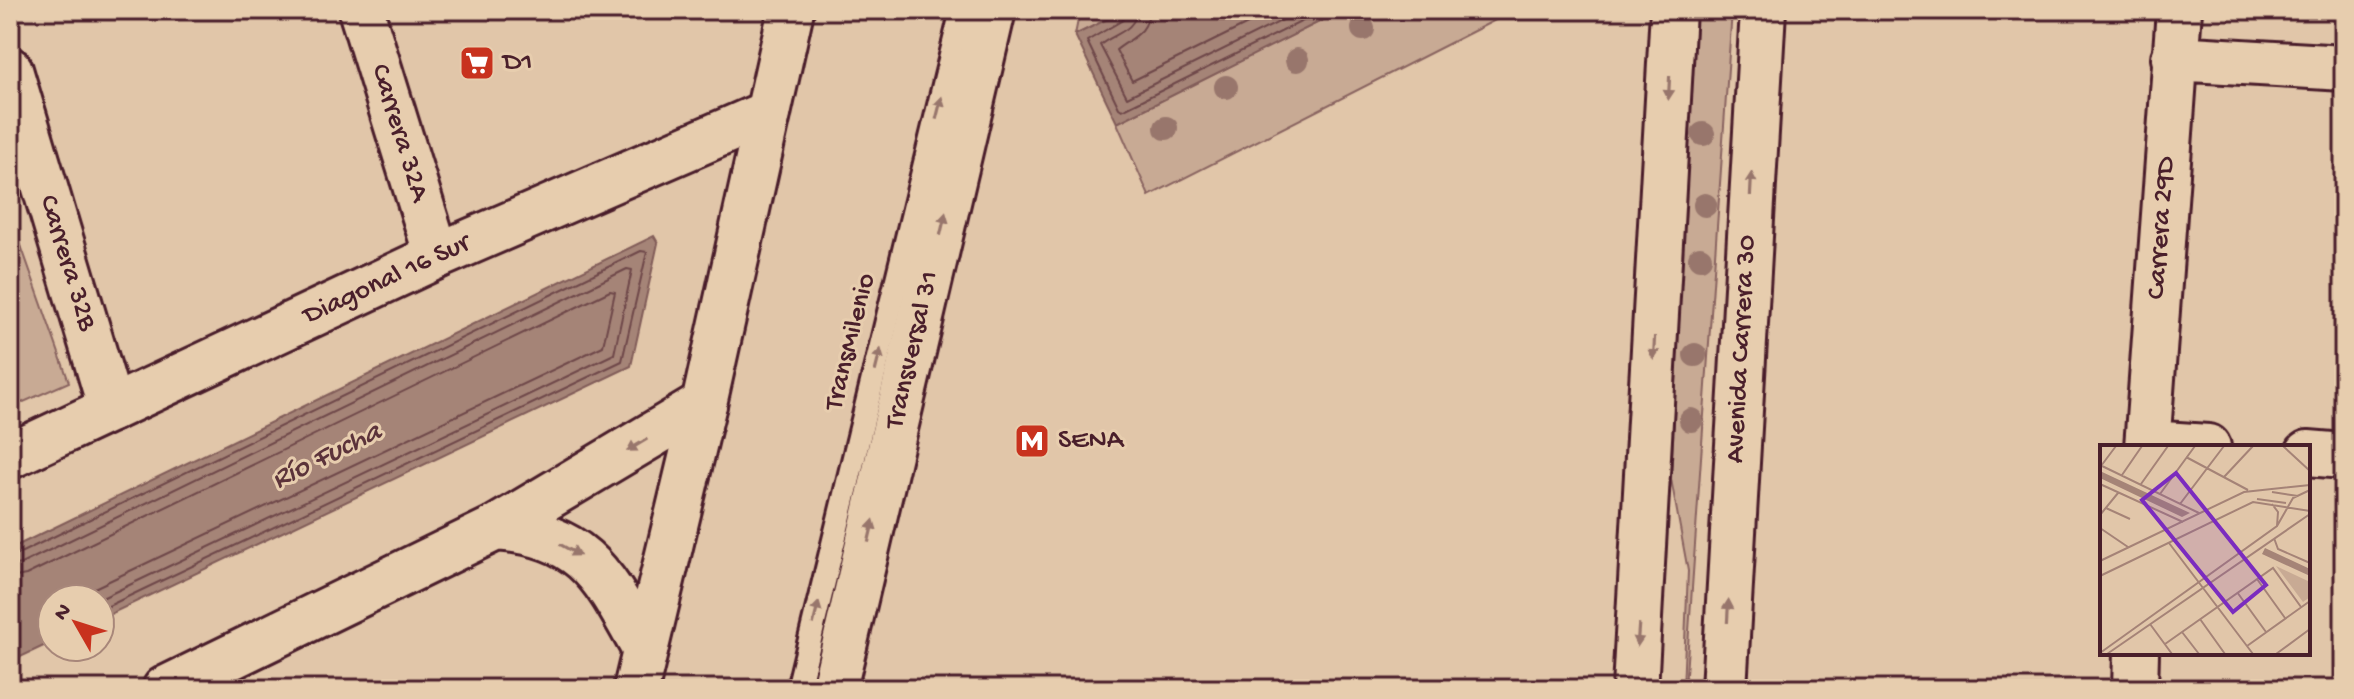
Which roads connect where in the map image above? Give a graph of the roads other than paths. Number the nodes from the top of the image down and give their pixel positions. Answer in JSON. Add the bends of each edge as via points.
{"nodes":[{"id":1,"x":361,"y":10,"type":"edge"},
{"id":2,"x":791,"y":10,"type":"edge"},
{"id":3,"x":811,"y":10,"type":"edge"},
{"id":4,"x":962,"y":10,"type":"edge"},
{"id":5,"x":993,"y":10,"type":"edge"},
{"id":6,"x":1673,"y":10,"type":"edge"},
{"id":7,"x":1763,"y":10,"type":"edge"},
{"id":8,"x":2179,"y":10,"type":"edge"},
{"id":9,"x":2174,"y":58,"type":"junction"},
{"id":10,"x":2344,"y":68,"type":"edge"},
{"id":11,"x":10,"y":70,"type":"edge"},
{"id":12,"x":768,"y":113,"type":"junction"},
{"id":13,"x":437,"y":256,"type":"junction"},
{"id":14,"x":704,"y":404,"type":"junction"},
{"id":15,"x":111,"y":409,"type":"junction"},
{"id":16,"x":2148,"y":445,"type":"edge"},
{"id":17,"x":2310,"y":453,"type":"edge"},
{"id":18,"x":10,"y":456,"type":"edge"},
{"id":19,"x":2344,"y":456,"type":"edge"},
{"id":20,"x":496,"y":528,"type":"junction"},
{"id":21,"x":2136,"y":655,"type":"edge"},
{"id":22,"x":644,"y":676,"type":"edge"},
{"id":23,"x":165,"y":689,"type":"edge"},
{"id":24,"x":798,"y":689,"type":"edge"},
{"id":25,"x":834,"y":689,"type":"edge"},
{"id":26,"x":1635,"y":689,"type":"edge"},
{"id":27,"x":1724,"y":689,"type":"edge"},
{"id":28,"x":2135,"y":689,"type":"edge"}],
"edges":[{"from":1,"to":13,"type":"main road","name":"Carrera 32A"},
{"from":2,"to":12,"type":"main road"},
{"from":3,"to":22,"type":"lane"},
{"from":24,"to":4,"type":"lane","name":"TransMilenio","one_way":true},
{"from":25,"to":5,"type":"main road","name":"Transversal 31","one_way":true},
{"from":6,"to":26,"type":"main road","one_way":true},
{"from":27,"to":7,"type":"main road","name":"Avenida Carrera 30","one_way":true},
{"from":8,"to":9,"type":"main road","name":"Carrera 29D"},
{"from":9,"to":10,"type":"main road"},
{"from":9,"to":16,"type":"main road","name":"Carrera 29D"},
{"from":11,"to":15,"type":"main road","name":"Carrera 32B"},
{"from":12,"to":13,"type":"main road","name":"Diagonal 16 Sur"},
{"from":12,"to":14,"type":"main road"},
{"from":13,"to":15,"type":"main road","name":"Diagonal 16 Sur"},
{"from":14,"to":20,"type":"main road","one_way":true},
{"from":14,"to":22,"type":"main road"},
{"from":15,"to":18,"type":"main road","name":"Diagonal 16 Sur"},
{"from":17,"to":19,"type":"main road"},
{"from":20,"to":22,"type":"main road","one_way":true,"via":[[529,531],[588,561],[608,586]]},
{"from":20,"to":23,"type":"main road"},
{"from":21,"to":28,"type":"main road"}]}
